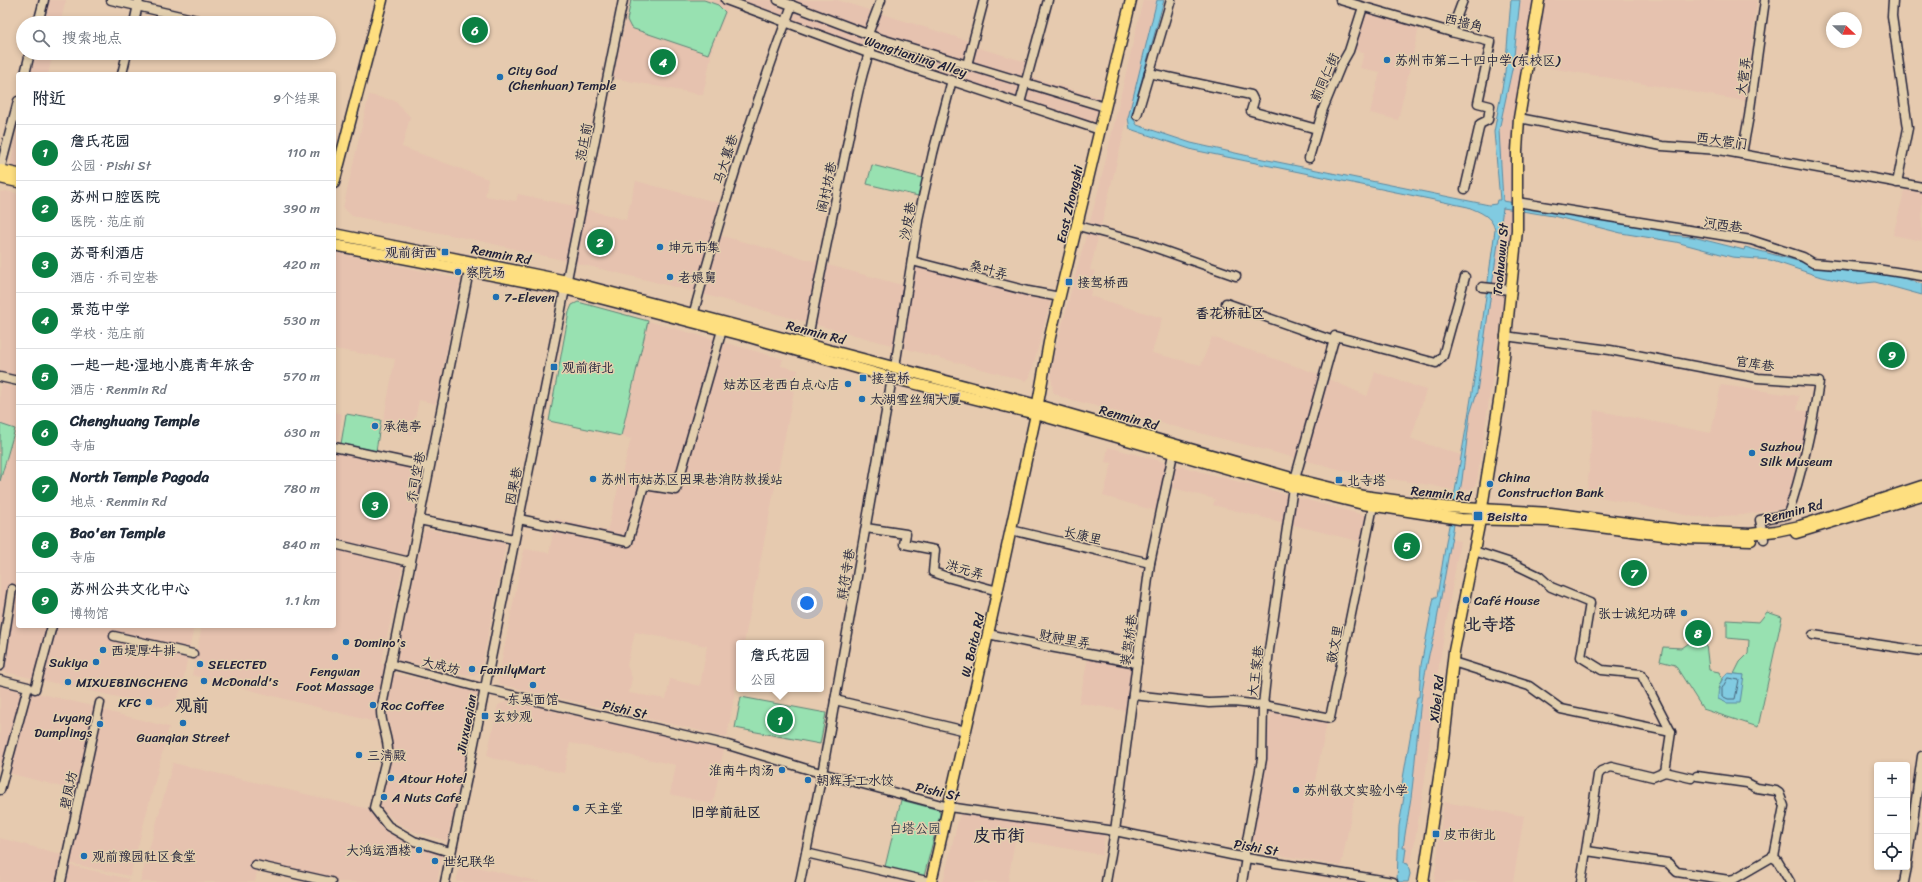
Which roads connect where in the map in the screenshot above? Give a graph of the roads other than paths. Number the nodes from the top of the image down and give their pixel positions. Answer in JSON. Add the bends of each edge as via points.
{"nodes":[{"id":1,"x":44,"y":0,"type":"edge"},
{"id":2,"x":111,"y":0,"type":"edge"},
{"id":3,"x":382,"y":0,"type":"edge"},
{"id":4,"x":623,"y":0,"type":"edge"},
{"id":5,"x":726,"y":0,"type":"edge"},
{"id":6,"x":778,"y":0,"type":"edge"},
{"id":7,"x":881,"y":0,"type":"edge"},
{"id":8,"x":984,"y":0,"type":"edge"},
{"id":9,"x":1048,"y":0,"type":"edge"},
{"id":10,"x":1131,"y":0,"type":"edge"},
{"id":11,"x":1171,"y":0,"type":"edge"},
{"id":12,"x":1340,"y":0,"type":"edge"},
{"id":13,"x":1463,"y":0,"type":"edge"},
{"id":14,"x":1539,"y":0,"type":"edge"},
{"id":15,"x":1765,"y":0,"type":"edge"},
{"id":16,"x":1893,"y":0,"type":"edge"},
{"id":17,"x":139,"y":3,"type":"edge"},
{"id":18,"x":792,"y":5,"type":"junction"},
{"id":19,"x":1363,"y":7,"type":"junction"},
{"id":20,"x":40,"y":16,"type":"edge"},
{"id":21,"x":136,"y":16,"type":"edge"},
{"id":22,"x":185,"y":16,"type":"edge"},
{"id":23,"x":786,"y":21,"type":"junction"},
{"id":24,"x":1451,"y":32,"type":"junction"},
{"id":25,"x":871,"y":36,"type":"junction"},
{"id":26,"x":868,"y":53,"type":"junction"},
{"id":27,"x":28,"y":60,"type":"edge"},
{"id":28,"x":125,"y":60,"type":"edge"},
{"id":29,"x":967,"y":64,"type":"junction"},
{"id":30,"x":25,"y":72,"type":"edge"},
{"id":31,"x":122,"y":72,"type":"edge"},
{"id":32,"x":1149,"y":73,"type":"junction"},
{"id":33,"x":952,"y":80,"type":"junction"},
{"id":34,"x":1026,"y":82,"type":"junction"},
{"id":35,"x":1020,"y":103,"type":"junction"},
{"id":36,"x":1105,"y":108,"type":"junction"},
{"id":37,"x":16,"y":109,"type":"edge"},
{"id":38,"x":1137,"y":115,"type":"dead end"},
{"id":39,"x":1519,"y":118,"type":"junction"},
{"id":40,"x":1317,"y":129,"type":"junction"},
{"id":41,"x":1100,"y":130,"type":"junction"},
{"id":42,"x":1742,"y":154,"type":"junction"},
{"id":43,"x":1309,"y":158,"type":"dead end"},
{"id":44,"x":0,"y":170,"type":"edge"},
{"id":45,"x":16,"y":174,"type":"edge"},
{"id":46,"x":336,"y":175,"type":"edge"},
{"id":47,"x":0,"y":178,"type":"edge"},
{"id":48,"x":16,"y":182,"type":"edge"},
{"id":49,"x":1897,"y":183,"type":"junction"},
{"id":50,"x":1922,"y":187,"type":"edge"},
{"id":51,"x":1465,"y":189,"type":"dead end"},
{"id":52,"x":1517,"y":206,"type":"junction"},
{"id":53,"x":1078,"y":226,"type":"junction"},
{"id":54,"x":336,"y":234,"type":"edge"},
{"id":55,"x":336,"y":245,"type":"edge"},
{"id":56,"x":912,"y":261,"type":"junction"},
{"id":57,"x":469,"y":271,"type":"junction"},
{"id":58,"x":1236,"y":276,"type":"dead end"},
{"id":59,"x":1922,"y":276,"type":"edge"},
{"id":60,"x":1465,"y":277,"type":"dead end"},
{"id":61,"x":566,"y":285,"type":"junction"},
{"id":62,"x":1482,"y":287,"type":"dead end"},
{"id":63,"x":1511,"y":290,"type":"junction"},
{"id":64,"x":1060,"y":297,"type":"junction"},
{"id":65,"x":1226,"y":303,"type":"dead end"},
{"id":66,"x":692,"y":318,"type":"junction"},
{"id":67,"x":722,"y":330,"type":"junction"},
{"id":68,"x":1505,"y":336,"type":"junction"},
{"id":69,"x":1334,"y":341,"type":"junction"},
{"id":70,"x":807,"y":343,"type":"junction"},
{"id":71,"x":895,"y":367,"type":"junction"},
{"id":72,"x":0,"y":377,"type":"edge"},
{"id":73,"x":892,"y":378,"type":"junction"},
{"id":74,"x":16,"y":381,"type":"edge"},
{"id":75,"x":1037,"y":409,"type":"junction"},
{"id":76,"x":336,"y":447,"type":"edge"},
{"id":77,"x":1174,"y":454,"type":"junction"},
{"id":78,"x":429,"y":467,"type":"junction"},
{"id":79,"x":1294,"y":483,"type":"junction"},
{"id":80,"x":1922,"y":486,"type":"edge"},
{"id":81,"x":1922,"y":495,"type":"edge"},
{"id":82,"x":1373,"y":506,"type":"junction"},
{"id":83,"x":1444,"y":512,"type":"junction"},
{"id":84,"x":1481,"y":515,"type":"junction"},
{"id":85,"x":519,"y":519,"type":"junction"},
{"id":86,"x":419,"y":520,"type":"junction"},
{"id":87,"x":866,"y":528,"type":"junction"},
{"id":88,"x":1011,"y":530,"type":"junction"},
{"id":89,"x":1763,"y":536,"type":"junction"},
{"id":90,"x":514,"y":539,"type":"junction"},
{"id":91,"x":336,"y":544,"type":"edge"},
{"id":92,"x":1474,"y":551,"type":"junction"},
{"id":93,"x":410,"y":562,"type":"junction"},
{"id":94,"x":1150,"y":564,"type":"junction"},
{"id":95,"x":12,"y":588,"type":"dead end"},
{"id":96,"x":998,"y":591,"type":"junction"},
{"id":97,"x":51,"y":628,"type":"edge"},
{"id":98,"x":988,"y":634,"type":"junction"},
{"id":99,"x":1814,"y":635,"type":"dead end"},
{"id":100,"x":114,"y":636,"type":"dead end"},
{"id":101,"x":1922,"y":651,"type":"edge"},
{"id":102,"x":192,"y":654,"type":"dead end"},
{"id":103,"x":1453,"y":662,"type":"junction"},
{"id":104,"x":1137,"y":663,"type":"junction"},
{"id":105,"x":390,"y":664,"type":"junction"},
{"id":106,"x":0,"y":666,"type":"edge"},
{"id":107,"x":0,"y":680,"type":"edge"},
{"id":108,"x":32,"y":688,"type":"junction"},
{"id":109,"x":485,"y":688,"type":"junction"},
{"id":110,"x":1133,"y":695,"type":"junction"},
{"id":111,"x":835,"y":700,"type":"junction"},
{"id":112,"x":100,"y":703,"type":"dead end"},
{"id":113,"x":1263,"y":705,"type":"junction"},
{"id":114,"x":966,"y":730,"type":"junction"},
{"id":115,"x":1671,"y":732,"type":"junction"},
{"id":116,"x":1922,"y":756,"type":"edge"},
{"id":117,"x":1665,"y":772,"type":"junction"},
{"id":118,"x":822,"y":774,"type":"junction"},
{"id":119,"x":0,"y":790,"type":"edge"},
{"id":120,"x":949,"y":808,"type":"junction"},
{"id":121,"x":1115,"y":831,"type":"junction"},
{"id":122,"x":1910,"y":842,"type":"edge"},
{"id":123,"x":1587,"y":851,"type":"junction"},
{"id":124,"x":450,"y":852,"type":"junction"},
{"id":125,"x":806,"y":853,"type":"junction"},
{"id":126,"x":1774,"y":857,"type":"junction"},
{"id":127,"x":1245,"y":858,"type":"junction"},
{"id":128,"x":255,"y":865,"type":"dead end"},
{"id":129,"x":1906,"y":870,"type":"edge"},
{"id":130,"x":61,"y":882,"type":"edge"},
{"id":131,"x":331,"y":882,"type":"edge"},
{"id":132,"x":444,"y":882,"type":"edge"},
{"id":133,"x":800,"y":882,"type":"edge"},
{"id":134,"x":931,"y":882,"type":"edge"},
{"id":135,"x":1106,"y":882,"type":"edge"},
{"id":136,"x":1242,"y":882,"type":"edge"},
{"id":137,"x":1394,"y":882,"type":"edge"},
{"id":138,"x":1423,"y":882,"type":"edge"},
{"id":139,"x":1581,"y":882,"type":"edge"},
{"id":140,"x":1790,"y":882,"type":"edge"},
{"id":141,"x":1904,"y":882,"type":"edge"}],
"edges":[{"from":1,"to":20,"type":"street"},
{"from":2,"to":17,"type":"street"},
{"from":3,"to":46,"type":"main road"},
{"from":4,"to":61,"type":"street","name":"范庄前"},
{"from":5,"to":23,"type":"street","name":"Wangtianjing Alley"},
{"from":6,"to":18,"type":"street","name":"Wangtianjing Alley"},
{"from":7,"to":25,"type":"street","name":"阁村坊巷"},
{"from":8,"to":29,"type":"street"},
{"from":9,"to":34,"type":"street"},
{"from":10,"to":36,"type":"main road","name":"East Zhongshi"},
{"from":11,"to":32,"type":"street"},
{"from":12,"to":19,"type":"street","name":"西墙角"},
{"from":13,"to":24,"type":"street"},
{"from":14,"to":39,"type":"main road","name":"Taohuawu St"},
{"from":15,"to":42,"type":"street","name":"大营弄"},
{"from":16,"to":49,"type":"street","via":[[1892,16],[1908,128]]},
{"from":17,"to":21,"type":"street"},
{"from":17,"to":22,"type":"street"},
{"from":18,"to":23,"type":"street","name":"马大篡巷"},
{"from":18,"to":25,"type":"street","name":"Wangtianjing Alley"},
{"from":19,"to":24,"type":"street","name":"西墙角"},
{"from":19,"to":40,"type":"street","name":"前同仁街","via":[[1349,51],[1327,98]]},
{"from":23,"to":26,"type":"street","name":"Wangtianjing Alley"},
{"from":23,"to":66,"type":"street","name":"马大篡巷","via":[[750,120]]},
{"from":24,"to":51,"type":"street","name":"西墙角","via":[[1491,42],[1478,103],[1490,106],[1488,120],[1480,124]]},
{"from":25,"to":26,"type":"street","name":"阁村坊巷"},
{"from":25,"to":29,"type":"street","name":"Wangtianjing Alley"},
{"from":26,"to":33,"type":"street","name":"Wangtianjing Alley"},
{"from":26,"to":70,"type":"street","name":"阁村坊巷"},
{"from":27,"to":30,"type":"street"},
{"from":28,"to":31,"type":"street"},
{"from":29,"to":34,"type":"street","name":"Wangtianjing Alley"},
{"from":32,"to":38,"type":"street"},
{"from":32,"to":40,"type":"street","via":[[1252,95],[1254,101],[1251,111]]},
{"from":33,"to":35,"type":"street","name":"Wangtianjing Alley"},
{"from":33,"to":56,"type":"street","name":"沙皮巷","via":[[919,215]]},
{"from":34,"to":35,"type":"street"},
{"from":34,"to":36,"type":"street","name":"Wangtianjing Alley"},
{"from":35,"to":41,"type":"street","name":"Wangtianjing Alley"},
{"from":36,"to":41,"type":"main road","name":"East Zhongshi"},
{"from":37,"to":44,"type":"street"},
{"from":39,"to":42,"type":"street","name":"西大营门","via":[[1662,146]]},
{"from":39,"to":52,"type":"main road","name":"Taohuawu St"},
{"from":40,"to":43,"type":"street","name":"前同仁街"},
{"from":41,"to":53,"type":"main road","name":"East Zhongshi"},
{"from":42,"to":49,"type":"street","name":"西大营门"},
{"from":44,"to":45,"type":"main road"},
{"from":47,"to":48,"type":"main road"},
{"from":49,"to":50,"type":"street","name":"西大营门"},
{"from":52,"to":59,"type":"street","name":"河西巷","via":[[1751,240],[1803,257],[1813,263]]},
{"from":52,"to":63,"type":"main road","name":"Taohuawu St"},
{"from":53,"to":58,"type":"street","via":[[1142,242]]},
{"from":53,"to":64,"type":"main road","name":"East Zhongshi"},
{"from":54,"to":61,"type":"main road","name":"Renmin Rd"},
{"from":55,"to":57,"type":"main road","name":"Renmin Rd"},
{"from":56,"to":64,"type":"street","name":"桑叶弄"},
{"from":56,"to":71,"type":"street","name":"沙皮巷"},
{"from":57,"to":61,"type":"main road","name":"Renmin Rd"},
{"from":57,"to":78,"type":"street","name":"乔司空巷"},
{"from":60,"to":69,"type":"street","via":[[1444,356],[1436,363],[1335,336]]},
{"from":61,"to":66,"type":"main road","name":"Renmin Rd"},
{"from":61,"to":85,"type":"street","name":"因果巷"},
{"from":62,"to":63,"type":"street"},
{"from":63,"to":68,"type":"main road","name":"Taohuawu St"},
{"from":64,"to":75,"type":"main road","name":"East Zhongshi","via":[[1046,354]]},
{"from":65,"to":69,"type":"street"},
{"from":66,"to":67,"type":"main road","name":"Renmin Rd"},
{"from":66,"to":70,"type":"main road","name":"Renmin Rd"},
{"from":67,"to":73,"type":"main road","name":"Renmin Rd"},
{"from":67,"to":85,"type":"street","via":[[676,490],[644,485],[628,542]]},
{"from":68,"to":84,"type":"main road","name":"Taohuawu St","via":[[1500,395]]},
{"from":68,"to":89,"type":"street","name":"官库巷","via":[[1623,352],[1758,378],[1819,382],[1811,434],[1788,514],[1760,520]]},
{"from":69,"to":79,"type":"street","name":"大王家巷"},
{"from":70,"to":71,"type":"main road","name":"Renmin Rd"},
{"from":71,"to":75,"type":"main road","name":"Renmin Rd"},
{"from":72,"to":74,"type":"street"},
{"from":73,"to":75,"type":"main road","name":"Renmin Rd"},
{"from":73,"to":87,"type":"street","name":"祥符寺巷"},
{"from":75,"to":77,"type":"main road","name":"Renmin Rd"},
{"from":75,"to":79,"type":"main road","name":"Renmin Rd"},
{"from":75,"to":88,"type":"main road","name":"W. Baita Rd"},
{"from":76,"to":78,"type":"street"},
{"from":77,"to":79,"type":"main road","name":"Renmin Rd"},
{"from":77,"to":94,"type":"street","name":"装驾桥巷"},
{"from":78,"to":86,"type":"street","name":"乔司空巷"},
{"from":79,"to":82,"type":"main road","name":"Renmin Rd"},
{"from":79,"to":83,"type":"main road","name":"Renmin Rd"},
{"from":79,"to":113,"type":"street","name":"大王家巷"},
{"from":80,"to":89,"type":"main road","name":"Renmin Rd"},
{"from":81,"to":89,"type":"main road","name":"Renmin Rd","via":[[1804,531]]},
{"from":82,"to":83,"type":"main road","name":"Renmin Rd"},
{"from":82,"to":113,"type":"street","name":"敬文里","via":[[1330,718]]},
{"from":83,"to":84,"type":"main road","name":"Renmin Rd"},
{"from":84,"to":89,"type":"main road","name":"Renmin Rd","via":[[1564,522],[1707,540]]},
{"from":84,"to":92,"type":"main road","name":"Xibei Rd"},
{"from":85,"to":90,"type":"street","name":"因果巷"},
{"from":86,"to":90,"type":"street"},
{"from":86,"to":93,"type":"street","name":"乔司空巷"},
{"from":87,"to":96,"type":"street","name":"洪元弄","via":[[906,534],[904,544],[935,550],[933,572]]},
{"from":87,"to":111,"type":"street","name":"祥符寺巷"},
{"from":88,"to":94,"type":"street","name":"长康里"},
{"from":88,"to":96,"type":"main road","name":"W. Baita Rd"},
{"from":90,"to":109,"type":"street","name":"因果巷"},
{"from":91,"to":93,"type":"street"},
{"from":92,"to":103,"type":"main road","name":"Xibei Rd"},
{"from":92,"to":115,"type":"street","via":[[1514,564],[1539,576],[1551,588],[1590,603],[1582,657],[1602,670],[1641,674]]},
{"from":93,"to":105,"type":"street","name":"乔司空巷"},
{"from":94,"to":104,"type":"street","name":"装驾桥巷"},
{"from":95,"to":106,"type":"street"},
{"from":96,"to":98,"type":"main road","name":"W. Baita Rd"},
{"from":97,"to":108,"type":"street"},
{"from":98,"to":104,"type":"street","name":"财神里弄"},
{"from":98,"to":114,"type":"main road","name":"W. Baita Rd"},
{"from":99,"to":101,"type":"street"},
{"from":100,"to":102,"type":"street"},
{"from":103,"to":115,"type":"street","via":[[1528,686],[1561,709]]},
{"from":103,"to":138,"type":"main road","name":"Xibei Rd","via":[[1443,751]]},
{"from":104,"to":110,"type":"street","name":"装驾桥巷"},
{"from":105,"to":109,"type":"street","name":"大成坊"},
{"from":105,"to":124,"type":"street","name":"乔司空巷","via":[[381,711],[388,751],[374,808],[388,826],[414,841]]},
{"from":107,"to":108,"type":"street"},
{"from":108,"to":119,"type":"street"},
{"from":109,"to":118,"type":"street","name":"Pishi St","via":[[728,746]]},
{"from":109,"to":124,"type":"street","name":"Jiuxueqian"},
{"from":110,"to":113,"type":"street","via":[[1209,703]]},
{"from":110,"to":121,"type":"street","name":"装驾桥巷"},
{"from":111,"to":114,"type":"street"},
{"from":111,"to":118,"type":"street","name":"祥符寺巷"},
{"from":112,"to":130,"type":"street","name":"碧凤坊"},
{"from":113,"to":127,"type":"street","name":"大王家巷","via":[[1262,759]]},
{"from":114,"to":120,"type":"main road","name":"W. Baita Rd"},
{"from":115,"to":117,"type":"street"},
{"from":116,"to":122,"type":"street"},
{"from":117,"to":123,"type":"street","via":[[1653,777],[1611,767],[1598,775]]},
{"from":117,"to":126,"type":"street","via":[[1747,783],[1779,793],[1784,806]]},
{"from":118,"to":120,"type":"street","name":"Pishi St"},
{"from":118,"to":125,"type":"street","name":"祥符寺巷"},
{"from":120,"to":121,"type":"street","name":"Pishi St"},
{"from":120,"to":134,"type":"main road","name":"W. Baita Rd"},
{"from":121,"to":127,"type":"street","name":"Pishi St"},
{"from":121,"to":135,"type":"street","name":"装驾桥巷"},
{"from":123,"to":126,"type":"street","via":[[1668,863],[1677,872],[1729,880]]},
{"from":123,"to":139,"type":"street"},
{"from":124,"to":132,"type":"street","name":"Jiuxueqian"},
{"from":125,"to":133,"type":"street","name":"祥符寺巷"},
{"from":125,"to":134,"type":"street"},
{"from":126,"to":140,"type":"street"},
{"from":127,"to":136,"type":"street","name":"大王家巷"},
{"from":127,"to":137,"type":"street","name":"Pishi St"},
{"from":128,"to":131,"type":"street"},
{"from":129,"to":141,"type":"street"}]}
